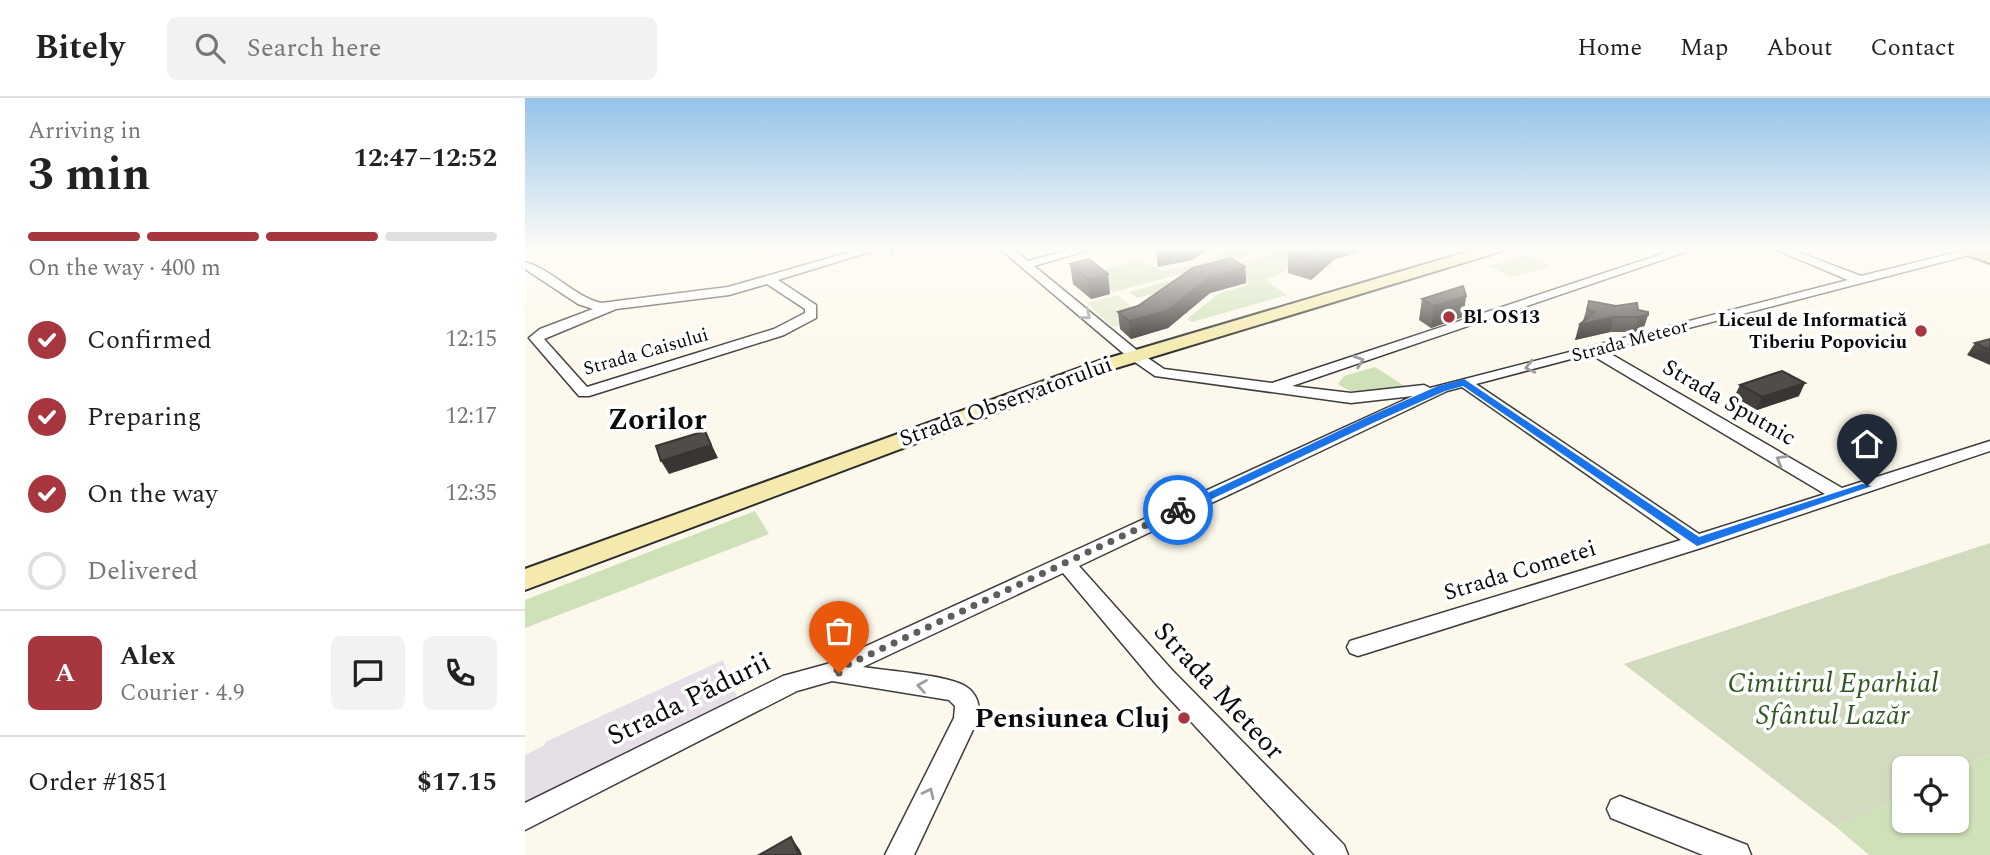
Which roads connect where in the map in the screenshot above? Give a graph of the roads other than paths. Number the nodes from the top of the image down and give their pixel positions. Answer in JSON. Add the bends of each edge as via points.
{"nodes":[{"id":1,"x":559,"y":283,"type":"edge"},
{"id":2,"x":757,"y":283,"type":"edge"},
{"id":3,"x":774,"y":283,"type":"edge"},
{"id":4,"x":1047,"y":283,"type":"edge"},
{"id":5,"x":1376,"y":283,"type":"edge"},
{"id":6,"x":1587,"y":283,"type":"edge"},
{"id":7,"x":1847,"y":283,"type":"edge"},
{"id":8,"x":615,"y":306,"type":"junction"},
{"id":9,"x":1595,"y":351,"type":"junction"},
{"id":10,"x":1134,"y":355,"type":"junction"},
{"id":11,"x":1329,"y":371,"type":"junction"},
{"id":12,"x":1464,"y":382,"type":"junction"},
{"id":13,"x":1270,"y":388,"type":"junction"},
{"id":14,"x":1442,"y":388,"type":"junction"},
{"id":15,"x":1351,"y":398,"type":"junction"},
{"id":16,"x":1371,"y":419,"type":"junction"},
{"id":17,"x":1990,"y":446,"type":"edge"},
{"id":18,"x":1840,"y":495,"type":"junction"},
{"id":19,"x":1697,"y":542,"type":"junction"},
{"id":20,"x":1065,"y":563,"type":"junction"},
{"id":21,"x":525,"y":580,"type":"edge"},
{"id":22,"x":1358,"y":647,"type":"dead end"},
{"id":23,"x":832,"y":672,"type":"junction"},
{"id":24,"x":1619,"y":809,"type":"dead end"},
{"id":25,"x":525,"y":817,"type":"edge"},
{"id":26,"x":899,"y":855,"type":"edge"},
{"id":27,"x":1334,"y":855,"type":"edge"},
{"id":28,"x":1737,"y":855,"type":"edge"}],
"edges":[{"from":1,"to":8,"type":"street","via":[[589,304]]},
{"from":2,"to":8,"type":"street"},
{"from":3,"to":8,"type":"street","name":"Strada Caisului","via":[[811,308],[811,315],[779,332],[584,393],[536,338]]},
{"from":4,"to":10,"type":"street","one_way":true},
{"from":5,"to":10,"type":"main road","name":"Strada Observatorului"},
{"from":11,"to":6,"type":"street","one_way":true},
{"from":7,"to":9,"type":"street","name":"Strada Meteor"},
{"from":9,"to":12,"type":"street","name":"Strada Meteor","one_way":true},
{"from":18,"to":9,"type":"street","name":"Strada Sputnic","one_way":true},
{"from":10,"to":13,"type":"street","via":[[1167,375]]},
{"from":10,"to":21,"type":"main road","name":"Strada Observatorului"},
{"from":11,"to":13,"type":"street"},
{"from":11,"to":15,"type":"street","via":[[1328,384]]},
{"from":12,"to":14,"type":"street","name":"Strada Meteor"},
{"from":12,"to":19,"type":"street"},
{"from":13,"to":15,"type":"street"},
{"from":14,"to":15,"type":"street"},
{"from":14,"to":16,"type":"street","name":"Strada Meteor"},
{"from":15,"to":16,"type":"street"},
{"from":16,"to":20,"type":"street","name":"Strada Meteor"},
{"from":17,"to":18,"type":"street","name":"Strada Cometei"},
{"from":18,"to":19,"type":"street","name":"Strada Cometei"},
{"from":19,"to":22,"type":"street","name":"Strada Cometei"},
{"from":20,"to":23,"type":"street","name":"Strada Meteor"},
{"from":20,"to":27,"type":"street","name":"Strada Meteor","via":[[1164,677]]},
{"from":23,"to":25,"type":"street","name":"Strada Pădurii","via":[[791,683]]},
{"from":26,"to":23,"type":"street","name":"Strada Pădurii","one_way":true,"via":[[966,719],[966,699],[954,691]]},
{"from":24,"to":28,"type":"street"}]}
